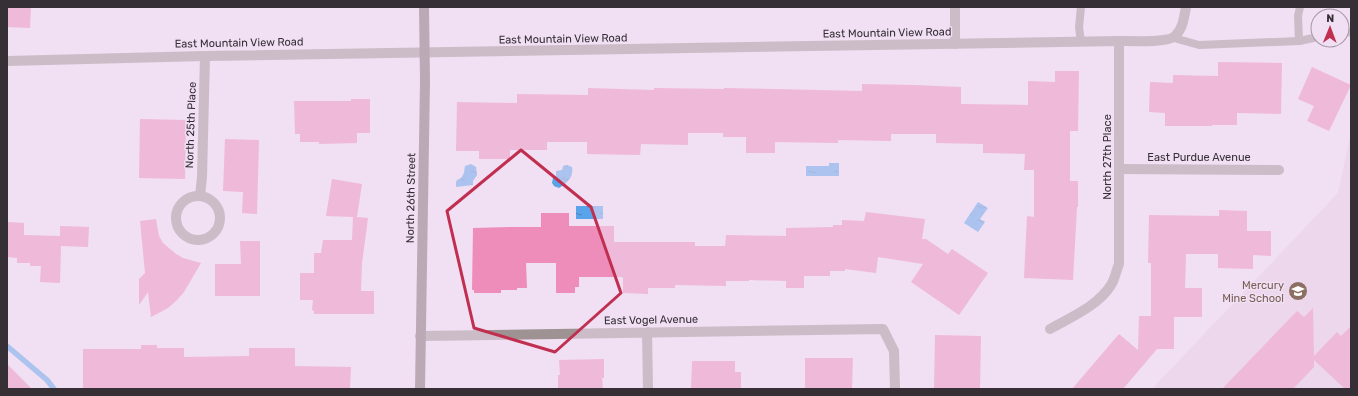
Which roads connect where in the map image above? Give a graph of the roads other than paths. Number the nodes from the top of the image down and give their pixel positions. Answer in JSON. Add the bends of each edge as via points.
{"nodes":[{"id":1,"x":424,"y":7,"type":"edge"},
{"id":2,"x":955,"y":7,"type":"edge"},
{"id":3,"x":1082,"y":7,"type":"edge"},
{"id":4,"x":1186,"y":7,"type":"edge"},
{"id":5,"x":1300,"y":7,"type":"edge"},
{"id":6,"x":1174,"y":38,"type":"junction"},
{"id":7,"x":1310,"y":39,"type":"edge"},
{"id":8,"x":1119,"y":41,"type":"junction"},
{"id":9,"x":1299,"y":41,"type":"junction"},
{"id":10,"x":1081,"y":42,"type":"junction"},
{"id":11,"x":955,"y":44,"type":"junction"},
{"id":12,"x":424,"y":52,"type":"junction"},
{"id":13,"x":205,"y":56,"type":"junction"},
{"id":14,"x":7,"y":60,"type":"edge"},
{"id":15,"x":1119,"y":169,"type":"junction"},
{"id":16,"x":1279,"y":170,"type":"dead end"},
{"id":17,"x":200,"y":196,"type":"junction"},
{"id":18,"x":1050,"y":329,"type":"dead end"},
{"id":19,"x":647,"y":332,"type":"junction"},
{"id":20,"x":420,"y":336,"type":"junction"},
{"id":21,"x":420,"y":389,"type":"edge"},
{"id":22,"x":648,"y":389,"type":"edge"},
{"id":23,"x":895,"y":389,"type":"edge"}],
"edges":[{"from":1,"to":12,"type":"street","name":"North 26th Street"},
{"from":2,"to":11,"type":"street"},
{"from":3,"to":10,"type":"lane","via":[[1079,27]]},
{"from":4,"to":6,"type":"street","via":[[1181,30]]},
{"from":5,"to":9,"type":"lane"},
{"from":6,"to":8,"type":"street","via":[[1161,41]]},
{"from":6,"to":9,"type":"lane","via":[[1199,46]]},
{"from":7,"to":9,"type":"lane"},
{"from":8,"to":10,"type":"street","name":"East Mountain View Road"},
{"from":8,"to":15,"type":"street","name":"North 27th Place"},
{"from":10,"to":11,"type":"street","name":"East Mountain View Road"},
{"from":11,"to":12,"type":"street","name":"East Mountain View Road"},
{"from":12,"to":13,"type":"street","name":"East Mountain View Road"},
{"from":12,"to":20,"type":"street","name":"North 26th Street"},
{"from":13,"to":14,"type":"street","name":"East Mountain View Road"},
{"from":13,"to":17,"type":"street","name":"North 25th Place"},
{"from":15,"to":16,"type":"street","name":"East Purdue Avenue"},
{"from":15,"to":18,"type":"street","name":"North 27th Place","via":[[1119,264],[1112,284],[1101,297]]},
{"from":17,"to":17,"type":"street","via":[[183,201],[177,209],[175,218],[177,227],[183,234],[191,239],[200,240],[216,231],[220,222],[220,213],[216,205],[209,198]]},
{"from":19,"to":20,"type":"street","name":"East Vogel Avenue"},
{"from":19,"to":22,"type":"street"},
{"from":19,"to":23,"type":"street","name":"East Vogel Avenue","via":[[882,329],[894,352]]},
{"from":20,"to":21,"type":"street","name":"North 26th Street"}]}
